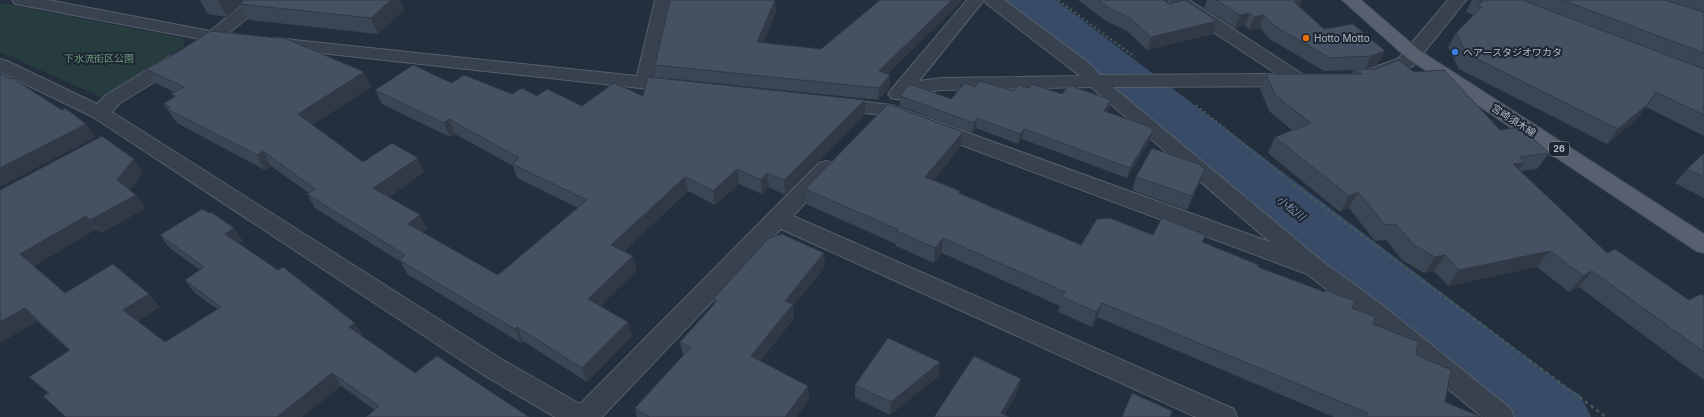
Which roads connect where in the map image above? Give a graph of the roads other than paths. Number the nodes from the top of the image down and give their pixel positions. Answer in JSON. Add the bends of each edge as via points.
{"nodes":[{"id":1,"x":21,"y":0,"type":"edge"},
{"id":2,"x":260,"y":0,"type":"edge"},
{"id":3,"x":664,"y":0,"type":"edge"},
{"id":4,"x":976,"y":0,"type":"edge"},
{"id":5,"x":993,"y":0,"type":"edge"},
{"id":6,"x":1177,"y":0,"type":"edge"},
{"id":7,"x":1351,"y":0,"type":"edge"},
{"id":8,"x":1457,"y":0,"type":"edge"},
{"id":9,"x":216,"y":37,"type":"junction"},
{"id":10,"x":1413,"y":54,"type":"junction"},
{"id":11,"x":0,"y":65,"type":"edge"},
{"id":12,"x":1360,"y":77,"type":"edge"},
{"id":13,"x":1100,"y":81,"type":"junction"},
{"id":14,"x":645,"y":82,"type":"junction"},
{"id":15,"x":691,"y":87,"type":"edge"},
{"id":16,"x":902,"y":90,"type":"junction"},
{"id":17,"x":815,"y":101,"type":"edge"},
{"id":18,"x":884,"y":109,"type":"junction"},
{"id":19,"x":100,"y":113,"type":"junction"},
{"id":20,"x":868,"y":126,"type":"edge"},
{"id":21,"x":128,"y":130,"type":"junction"},
{"id":22,"x":108,"y":141,"type":"edge"},
{"id":23,"x":841,"y":153,"type":"edge"},
{"id":24,"x":777,"y":218,"type":"junction"},
{"id":25,"x":1704,"y":245,"type":"edge"},
{"id":26,"x":1315,"y":268,"type":"junction"},
{"id":27,"x":579,"y":417,"type":"edge"},
{"id":28,"x":585,"y":417,"type":"edge"},
{"id":29,"x":1224,"y":417,"type":"edge"},
{"id":30,"x":1500,"y":417,"type":"edge"}],
"edges":[{"from":1,"to":9,"type":"street"},
{"from":2,"to":9,"type":"street"},
{"from":3,"to":14,"type":"street"},
{"from":4,"to":16,"type":"street"},
{"from":5,"to":13,"type":"street"},
{"from":6,"to":13,"type":"street","via":[[1306,80]]},
{"from":7,"to":10,"type":"main road","name":"宮崎須木線","number":"26"},
{"from":8,"to":10,"type":"street"},
{"from":9,"to":14,"type":"street"},
{"from":9,"to":19,"type":"street","via":[[113,99]]},
{"from":10,"to":12,"type":"street","via":[[1406,62],[1368,77]]},
{"from":10,"to":25,"type":"main road","name":"宮崎須木線","number":"26"},
{"from":11,"to":19,"type":"street"},
{"from":13,"to":16,"type":"street","via":[[941,84]]},
{"from":13,"to":26,"type":"street"},
{"from":14,"to":15,"type":"street"},
{"from":16,"to":18,"type":"street"},
{"from":17,"to":18,"type":"street"},
{"from":18,"to":20,"type":"street"},
{"from":18,"to":26,"type":"street"},
{"from":19,"to":21,"type":"street"},
{"from":21,"to":22,"type":"street"},
{"from":21,"to":27,"type":"street","via":[[494,368]]},
{"from":23,"to":24,"type":"street"},
{"from":24,"to":28,"type":"street"},
{"from":24,"to":29,"type":"street"},
{"from":26,"to":30,"type":"street","via":[[1373,312]]}]}
